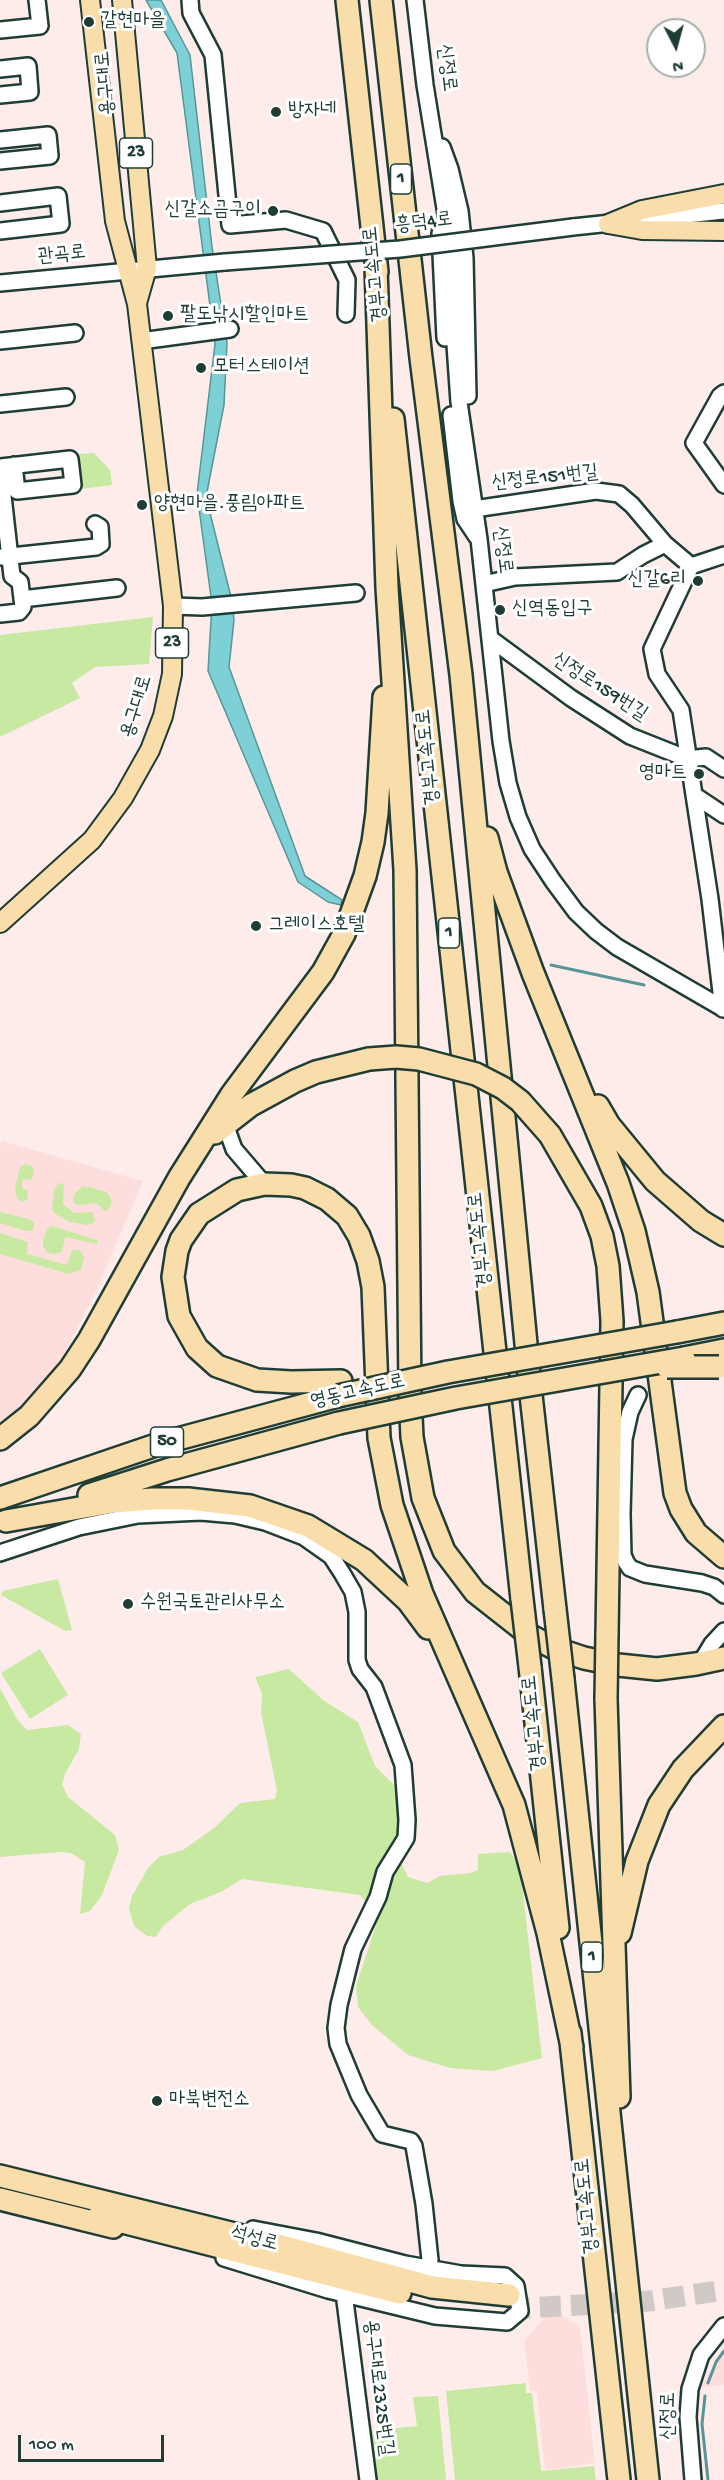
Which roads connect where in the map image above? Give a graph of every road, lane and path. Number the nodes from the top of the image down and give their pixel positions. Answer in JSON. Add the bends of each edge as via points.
{"nodes":[{"id":1,"x":37,"y":0,"type":"edge"},
{"id":2,"x":90,"y":0,"type":"edge"},
{"id":3,"x":99,"y":0,"type":"edge"},
{"id":4,"x":122,"y":0,"type":"edge"},
{"id":5,"x":190,"y":0,"type":"edge"},
{"id":6,"x":347,"y":0,"type":"edge"},
{"id":7,"x":381,"y":0,"type":"edge"},
{"id":8,"x":415,"y":0,"type":"edge"},
{"id":9,"x":0,"y":30,"type":"edge"},
{"id":10,"x":0,"y":69,"type":"edge"},
{"id":11,"x":0,"y":95,"type":"edge"},
{"id":12,"x":429,"y":113,"type":"junction"},
{"id":13,"x":0,"y":140,"type":"edge"},
{"id":14,"x":0,"y":161,"type":"edge"},
{"id":15,"x":724,"y":194,"type":"edge"},
{"id":16,"x":0,"y":203,"type":"edge"},
{"id":17,"x":724,"y":211,"type":"edge"},
{"id":18,"x":608,"y":224,"type":"junction"},
{"id":19,"x":0,"y":231,"type":"edge"},
{"id":20,"x":724,"y":231,"type":"edge"},
{"id":21,"x":376,"y":267,"type":"junction"},
{"id":22,"x":147,"y":268,"type":"junction"},
{"id":23,"x":128,"y":270,"type":"junction"},
{"id":24,"x":0,"y":283,"type":"edge"},
{"id":25,"x":137,"y":304,"type":"junction"},
{"id":26,"x":346,"y":314,"type":"dead end"},
{"id":27,"x":230,"y":329,"type":"dead end"},
{"id":28,"x":75,"y":333,"type":"dead end"},
{"id":29,"x":0,"y":341,"type":"edge"},
{"id":30,"x":141,"y":341,"type":"junction"},
{"id":31,"x":724,"y":393,"type":"edge"},
{"id":32,"x":66,"y":397,"type":"dead end"},
{"id":33,"x":0,"y":404,"type":"edge"},
{"id":34,"x":5,"y":467,"type":"edge"},
{"id":35,"x":724,"y":485,"type":"edge"},
{"id":36,"x":481,"y":508,"type":"junction"},
{"id":37,"x":95,"y":524,"type":"dead end"},
{"id":38,"x":479,"y":539,"type":"junction"},
{"id":39,"x":665,"y":544,"type":"junction"},
{"id":40,"x":724,"y":555,"type":"edge"},
{"id":41,"x":5,"y":557,"type":"edge"},
{"id":42,"x":692,"y":566,"type":"junction"},
{"id":43,"x":484,"y":584,"type":"junction"},
{"id":44,"x":117,"y":588,"type":"dead end"},
{"id":45,"x":387,"y":588,"type":"junction"},
{"id":46,"x":356,"y":593,"type":"dead end"},
{"id":47,"x":22,"y":599,"type":"junction"},
{"id":48,"x":173,"y":606,"type":"junction"},
{"id":49,"x":0,"y":614,"type":"edge"},
{"id":50,"x":491,"y":639,"type":"junction"},
{"id":51,"x":467,"y":740,"type":"junction"},
{"id":52,"x":688,"y":759,"type":"junction"},
{"id":53,"x":724,"y":769,"type":"edge"},
{"id":54,"x":694,"y":795,"type":"junction"},
{"id":55,"x":724,"y":815,"type":"edge"},
{"id":56,"x":0,"y":923,"type":"edge"},
{"id":57,"x":723,"y":1009,"type":"edge"},
{"id":58,"x":556,"y":1028,"type":"junction"},
{"id":59,"x":225,"y":1124,"type":"junction"},
{"id":60,"x":179,"y":1178,"type":"junction"},
{"id":61,"x":264,"y":1184,"type":"junction"},
{"id":62,"x":724,"y":1235,"type":"edge"},
{"id":63,"x":724,"y":1323,"type":"edge"},
{"id":64,"x":722,"y":1361,"type":"edge"},
{"id":65,"x":618,"y":1368,"type":"junction"},
{"id":66,"x":339,"y":1388,"type":"junction"},
{"id":67,"x":638,"y":1395,"type":"dead end"},
{"id":68,"x":0,"y":1439,"type":"edge"},
{"id":69,"x":0,"y":1498,"type":"edge"},
{"id":70,"x":3,"y":1522,"type":"edge"},
{"id":71,"x":0,"y":1553,"type":"edge"},
{"id":72,"x":724,"y":1557,"type":"edge"},
{"id":73,"x":724,"y":1595,"type":"edge"},
{"id":74,"x":724,"y":1631,"type":"edge"},
{"id":75,"x":724,"y":1658,"type":"edge"},
{"id":76,"x":700,"y":1664,"type":"junction"},
{"id":77,"x":456,"y":1671,"type":"junction"},
{"id":78,"x":724,"y":1726,"type":"edge"},
{"id":79,"x":615,"y":1954,"type":"junction"},
{"id":80,"x":572,"y":2047,"type":"junction"},
{"id":81,"x":0,"y":2161,"type":"edge"},
{"id":82,"x":0,"y":2176,"type":"edge"},
{"id":83,"x":0,"y":2190,"type":"edge"},
{"id":84,"x":0,"y":2199,"type":"edge"},
{"id":85,"x":164,"y":2207,"type":"junction"},
{"id":86,"x":621,"y":2235,"type":"junction"},
{"id":87,"x":164,"y":2239,"type":"junction"},
{"id":88,"x":262,"y":2249,"type":"junction"},
{"id":89,"x":430,"y":2260,"type":"dead end"},
{"id":90,"x":345,"y":2301,"type":"dead end"},
{"id":91,"x":509,"y":2302,"type":"tunnel mouth"},
{"id":92,"x":724,"y":2326,"type":"edge"},
{"id":93,"x":368,"y":2480,"type":"edge"},
{"id":94,"x":619,"y":2480,"type":"edge"},
{"id":95,"x":648,"y":2480,"type":"edge"},
{"id":96,"x":693,"y":2480,"type":"edge"}],
"edges":[{"from":1,"to":9,"type":"street","via":[[40,26]]},
{"from":2,"to":23,"type":"main road","name":"용구대로","via":[[115,221]]},
{"from":3,"to":23,"type":"main road","name":"용구대로","number":"23"},
{"from":4,"to":22,"type":"main road","name":"용구대로","number":"23"},
{"from":5,"to":26,"type":"street","via":[[191,13],[213,55],[230,225],[286,220],[323,231],[347,280]]},
{"from":6,"to":21,"type":"highway","name":"경부고속도로","number":"1"},
{"from":7,"to":51,"type":"highway","name":"경부고속도로","number":"1"},
{"from":8,"to":12,"type":"street","name":"신정로"},
{"from":10,"to":11,"type":"street","via":[[28,66],[30,92]]},
{"from":12,"to":36,"type":"street","via":[[450,169],[460,211],[468,397]]},
{"from":12,"to":38,"type":"street","name":"신정로","via":[[453,258],[459,402]]},
{"from":12,"to":38,"type":"street","via":[[426,148],[438,218],[456,463],[465,519]]},
{"from":13,"to":14,"type":"street","via":[[48,135],[50,156]]},
{"from":15,"to":18,"type":"main road","via":[[642,210]]},
{"from":16,"to":19,"type":"street","via":[[58,196],[61,224]]},
{"from":17,"to":18,"type":"street","name":"흥덕4로"},
{"from":18,"to":20,"type":"main road","via":[[642,231]]},
{"from":18,"to":22,"type":"street","name":"흥덕4로","bridge":true,"via":[[400,249]]},
{"from":21,"to":45,"type":"highway"},
{"from":21,"to":80,"type":"highway","name":"경부고속도로","number":"1","bridge":true},
{"from":22,"to":23,"type":"street","name":"흥덕4로"},
{"from":22,"to":25,"type":"main road","name":"용구대로","number":"23"},
{"from":23,"to":24,"type":"street","name":"관곡로"},
{"from":23,"to":25,"type":"main road","name":"용구대로"},
{"from":25,"to":30,"type":"main road","name":"용구대로","number":"23"},
{"from":27,"to":30,"type":"street"},
{"from":28,"to":29,"type":"street"},
{"from":30,"to":48,"type":"main road","name":"용구대로","number":"23"},
{"from":31,"to":35,"type":"street","via":[[694,443]]},
{"from":32,"to":33,"type":"street"},
{"from":34,"to":41,"type":"street"},
{"from":36,"to":38,"type":"street"},
{"from":36,"to":39,"type":"street","name":"신정로151번길","via":[[596,491],[620,494]]},
{"from":37,"to":41,"type":"street","via":[[100,527],[101,544],[96,547]]},
{"from":38,"to":43,"type":"street","name":"신정로"},
{"from":39,"to":42,"type":"street","name":"신정로151번길"},
{"from":39,"to":43,"type":"street","via":[[617,572],[515,577]]},
{"from":40,"to":42,"type":"street"},
{"from":41,"to":47,"type":"street","via":[[12,576],[20,582]]},
{"from":42,"to":52,"type":"street","via":[[652,649],[657,674],[681,710]]},
{"from":43,"to":50,"type":"street","name":"신정로"},
{"from":44,"to":47,"type":"street"},
{"from":45,"to":60,"type":"highway","via":[[378,813],[374,842],[356,903],[323,972],[232,1094]]},
{"from":45,"to":76,"type":"highway","via":[[405,870],[410,1395],[413,1447],[423,1498],[444,1551],[459,1572],[476,1592],[531,1636],[554,1648],[618,1665],[657,1669]]},
{"from":46,"to":48,"type":"street","via":[[202,607]]},
{"from":47,"to":49,"type":"street","via":[[19,612]]},
{"from":48,"to":56,"type":"main road","name":"용구대로","number":"23","via":[[172,674],[163,716],[150,750],[123,798],[92,840]]},
{"from":50,"to":52,"type":"street","name":"신정로159번길","via":[[630,736]]},
{"from":50,"to":57,"type":"street","name":"신정로","via":[[508,783],[532,849],[576,912],[596,931]]},
{"from":51,"to":58,"type":"highway","via":[[496,872]]},
{"from":51,"to":86,"type":"highway","name":"경부고속도로","number":"1","bridge":true,"via":[[530,1383]]},
{"from":52,"to":53,"type":"street","name":"신정로159번길","via":[[706,757]]},
{"from":52,"to":54,"type":"street"},
{"from":54,"to":55,"type":"street"},
{"from":54,"to":57,"type":"street"},
{"from":58,"to":62,"type":"highway","via":[[609,1125],[631,1154],[675,1200]]},
{"from":58,"to":72,"type":"highway","via":[[634,1231],[648,1292],[675,1493],[696,1533]]},
{"from":59,"to":60,"type":"highway","via":[[195,1153]]},
{"from":59,"to":61,"type":"street","via":[[234,1149]]},
{"from":59,"to":79,"type":"highway","bridge":true,"via":[[251,1105],[316,1072],[369,1059],[419,1059],[476,1074],[520,1101],[550,1135],[591,1206],[609,1266],[612,1321],[606,1699]]},
{"from":60,"to":68,"type":"highway","via":[[70,1369],[28,1416]]},
{"from":61,"to":66,"type":"highway","via":[[225,1196],[199,1214],[188,1229],[174,1264],[179,1316],[197,1348],[230,1372],[273,1382]]},
{"from":61,"to":77,"type":"highway","via":[[305,1188],[327,1199],[347,1216],[364,1249],[373,1287],[379,1438],[392,1505],[422,1593]]},
{"from":63,"to":66,"type":"highway","bridge":true},
{"from":64,"to":65,"type":"highway","bridge":true},
{"from":64,"to":65,"type":"highway","name":"영동고속도로","number":"50","bridge":true,"via":[[684,1358]]},
{"from":65,"to":70,"type":"highway","name":"영동고속도로","number":"50","bridge":true,"via":[[339,1423],[167,1470]]},
{"from":66,"to":69,"type":"highway","name":"영동고속도로","number":"50"},
{"from":67,"to":73,"type":"street","via":[[630,1412],[623,1460],[626,1562],[645,1574],[702,1583]]},
{"from":70,"to":77,"type":"highway","via":[[152,1499],[224,1502],[281,1515],[339,1544],[386,1579],[408,1601]]},
{"from":71,"to":89,"type":"street","via":[[79,1527],[138,1515],[201,1512],[265,1522],[304,1537],[331,1556],[342,1573],[353,1592],[357,1612],[357,1660],[374,1687],[403,1765],[407,1820],[406,1838],[386,1872],[353,1949],[339,2005],[338,2044],[359,2095],[382,2134],[411,2141],[414,2146]]},
{"from":74,"to":76,"type":"street"},
{"from":75,"to":76,"type":"highway"},
{"from":77,"to":80,"type":"highway","via":[[524,1837]]},
{"from":78,"to":79,"type":"highway","via":[[683,1769],[659,1805],[637,1861]]},
{"from":79,"to":86,"type":"highway"},
{"from":80,"to":94,"type":"highway","name":"경부고속도로","number":"1"},
{"from":81,"to":85,"type":"highway"},
{"from":82,"to":88,"type":"highway","name":"석성로"},
{"from":83,"to":88,"type":"highway","name":"석성로"},
{"from":84,"to":87,"type":"highway"},
{"from":85,"to":87,"type":"street","via":[[405,2264],[461,2274],[505,2276],[516,2286],[520,2310],[507,2322],[435,2316],[328,2290]]},
{"from":85,"to":88,"type":"highway"},
{"from":86,"to":95,"type":"highway","name":"경부고속도로","number":"1"},
{"from":87,"to":88,"type":"highway"},
{"from":88,"to":91,"type":"highway","name":"석성로"},
{"from":90,"to":93,"type":"street","name":"용구대로2325번길"},
{"from":92,"to":96,"type":"street","name":"신정로","via":[[701,2355],[690,2389]]}]}
